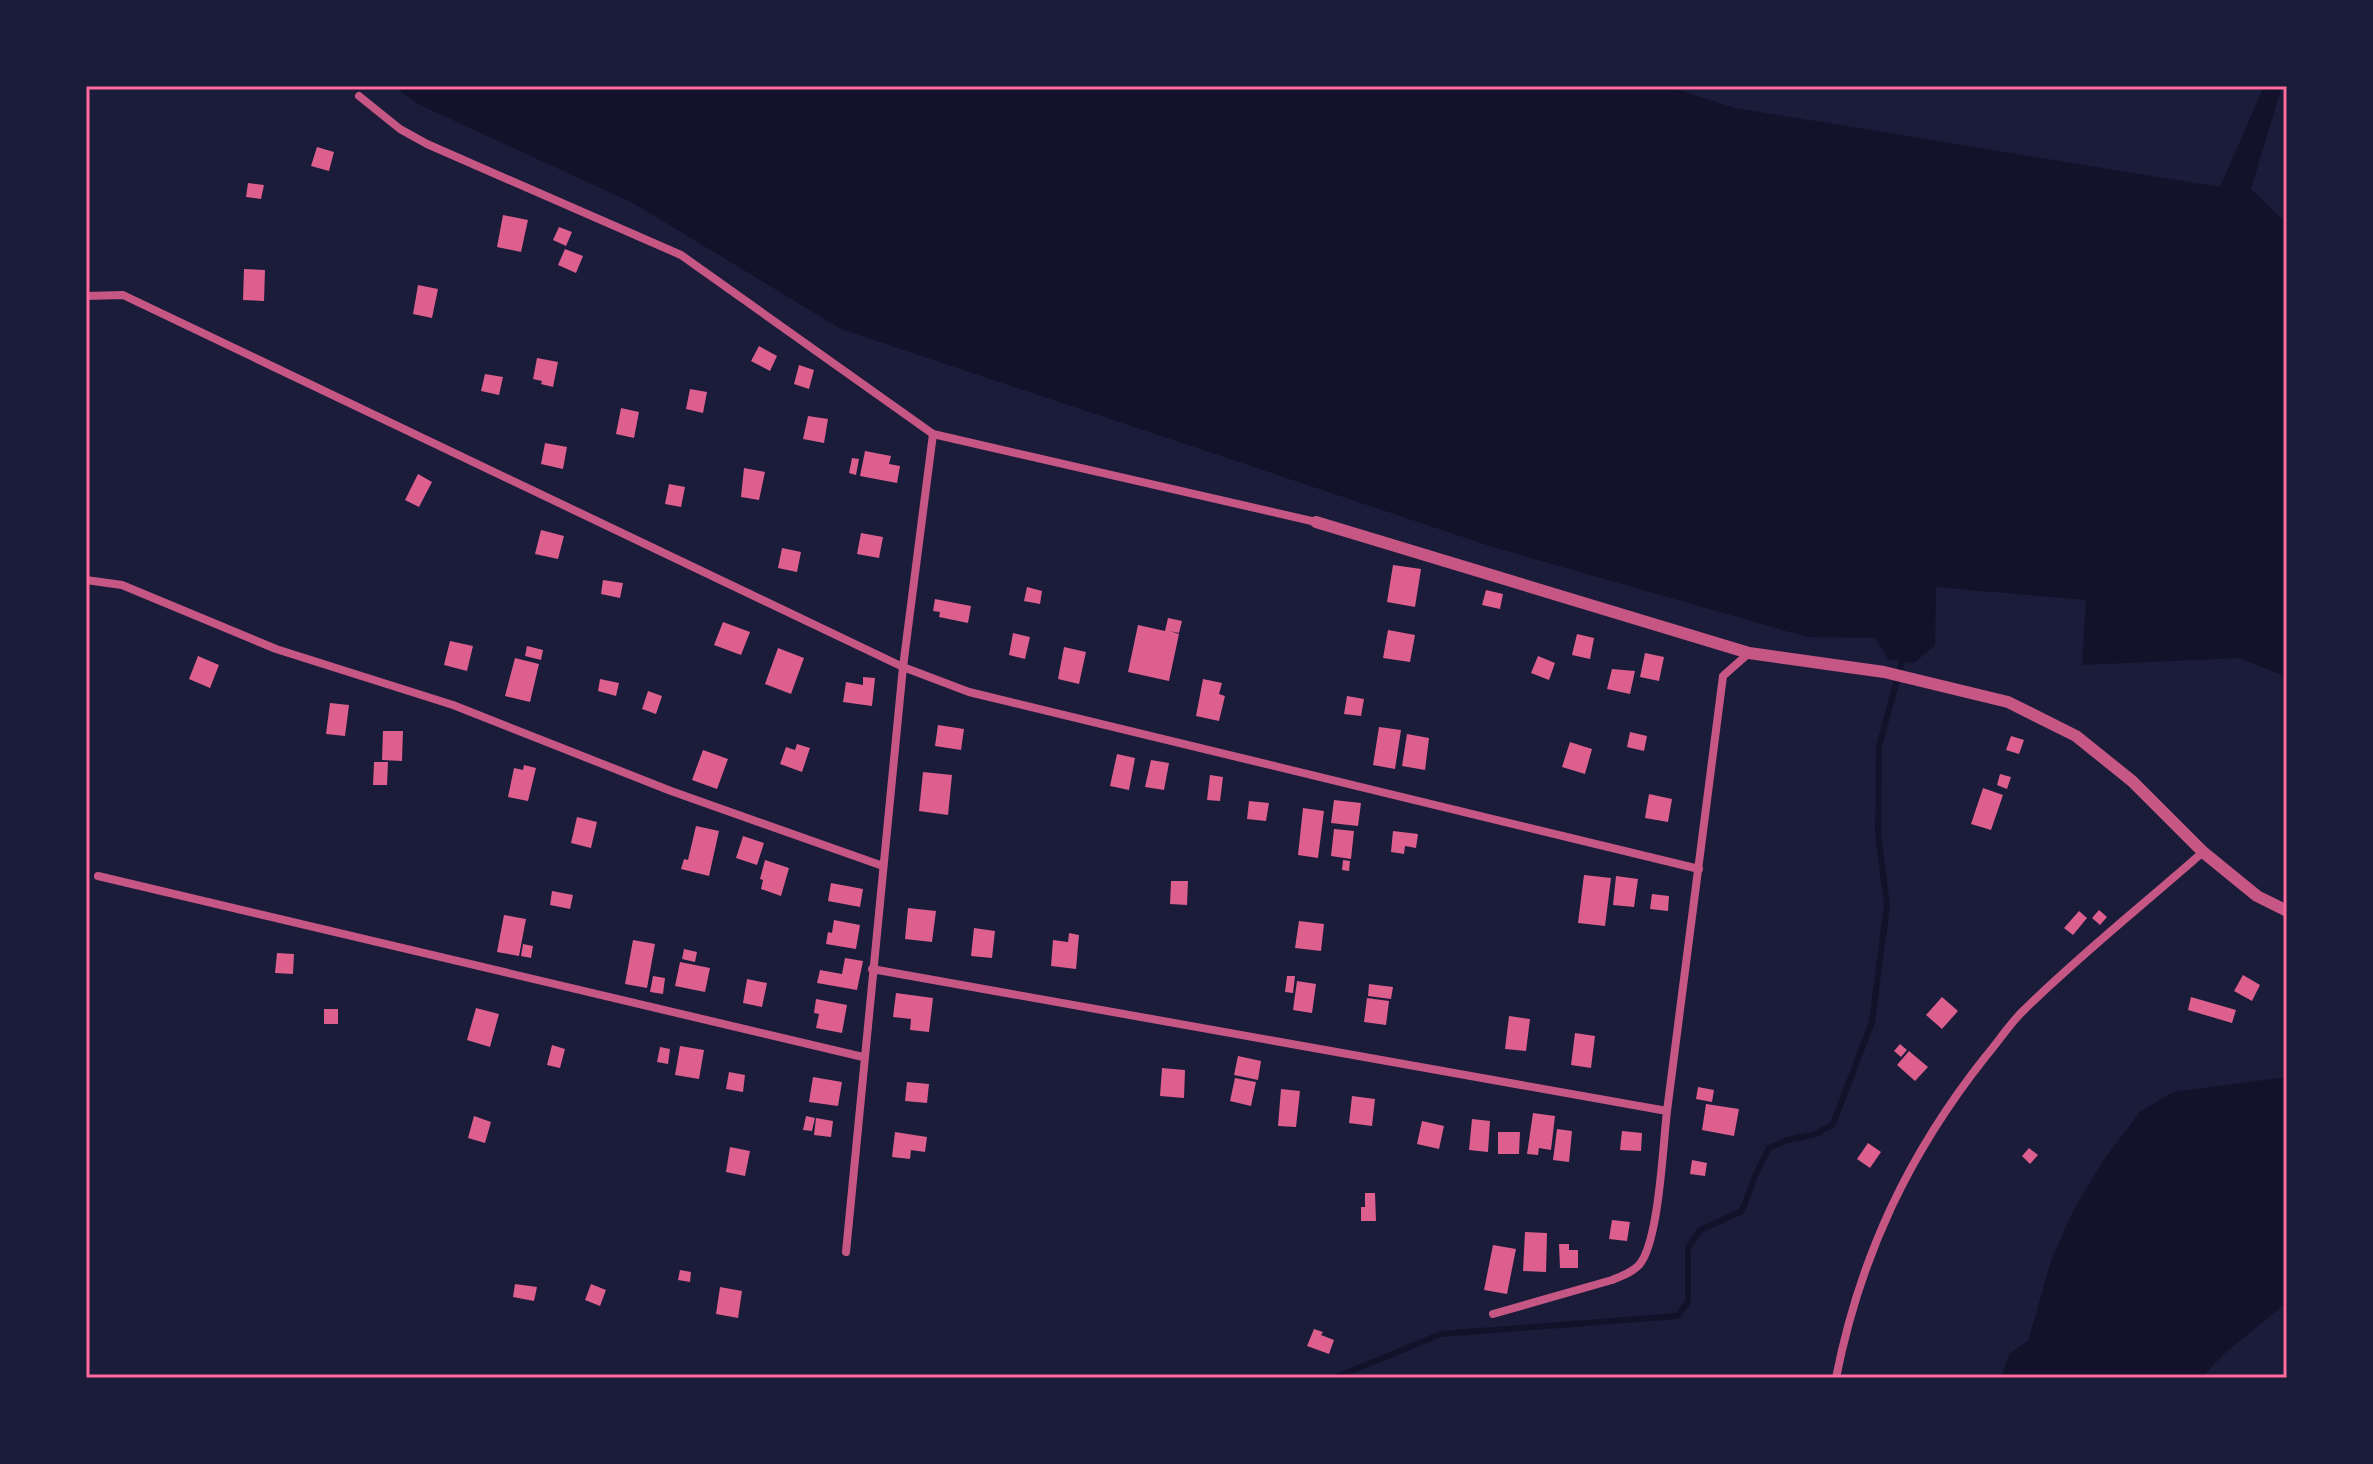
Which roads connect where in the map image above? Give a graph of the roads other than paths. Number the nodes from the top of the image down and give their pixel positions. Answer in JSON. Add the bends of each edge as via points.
{"nodes":[{"id":1,"x":359,"y":96,"type":"dead end"},
{"id":2,"x":86,"y":296,"type":"edge"},
{"id":3,"x":933,"y":434,"type":"junction"},
{"id":4,"x":1316,"y":522,"type":"joint"},
{"id":5,"x":86,"y":580,"type":"edge"},
{"id":6,"x":1749,"y":653,"type":"junction"},
{"id":7,"x":903,"y":667,"type":"junction"},
{"id":8,"x":2203,"y":852,"type":"junction"},
{"id":9,"x":883,"y":866,"type":"junction"},
{"id":10,"x":1699,"y":869,"type":"junction"},
{"id":11,"x":98,"y":876,"type":"dead end"},
{"id":12,"x":2287,"y":911,"type":"edge"},
{"id":13,"x":872,"y":969,"type":"junction"},
{"id":14,"x":863,"y":1057,"type":"junction"},
{"id":15,"x":1667,"y":1111,"type":"junction"},
{"id":16,"x":846,"y":1252,"type":"dead end"},
{"id":17,"x":1493,"y":1314,"type":"dead end"},
{"id":18,"x":1836,"y":1378,"type":"edge"}],
"edges":[{"from":1,"to":3,"type":"street","via":[[427,144],[681,255]]},
{"from":2,"to":7,"type":"street","via":[[123,295]]},
{"from":3,"to":4,"type":"street"},
{"from":3,"to":7,"type":"street"},
{"from":4,"to":6,"type":"street"},
{"from":5,"to":9,"type":"street","via":[[122,585],[276,649],[453,705],[671,791]]},
{"from":6,"to":8,"type":"street","via":[[1913,677],[2008,702],[2076,736],[2132,781]]},
{"from":6,"to":10,"type":"street","via":[[1723,676]]},
{"from":7,"to":9,"type":"street"},
{"from":7,"to":10,"type":"street","via":[[969,692]]},
{"from":8,"to":12,"type":"street","via":[[2257,896]]},
{"from":8,"to":18,"type":"street","via":[[2023,1010],[1964,1084],[1899,1186],[1880,1229]]},
{"from":9,"to":13,"type":"street"},
{"from":10,"to":15,"type":"street"},
{"from":11,"to":14,"type":"street"},
{"from":13,"to":14,"type":"street"},
{"from":13,"to":15,"type":"street"},
{"from":14,"to":16,"type":"street"},
{"from":15,"to":17,"type":"street","via":[[1653,1229],[1638,1266],[1612,1280]]}]}
